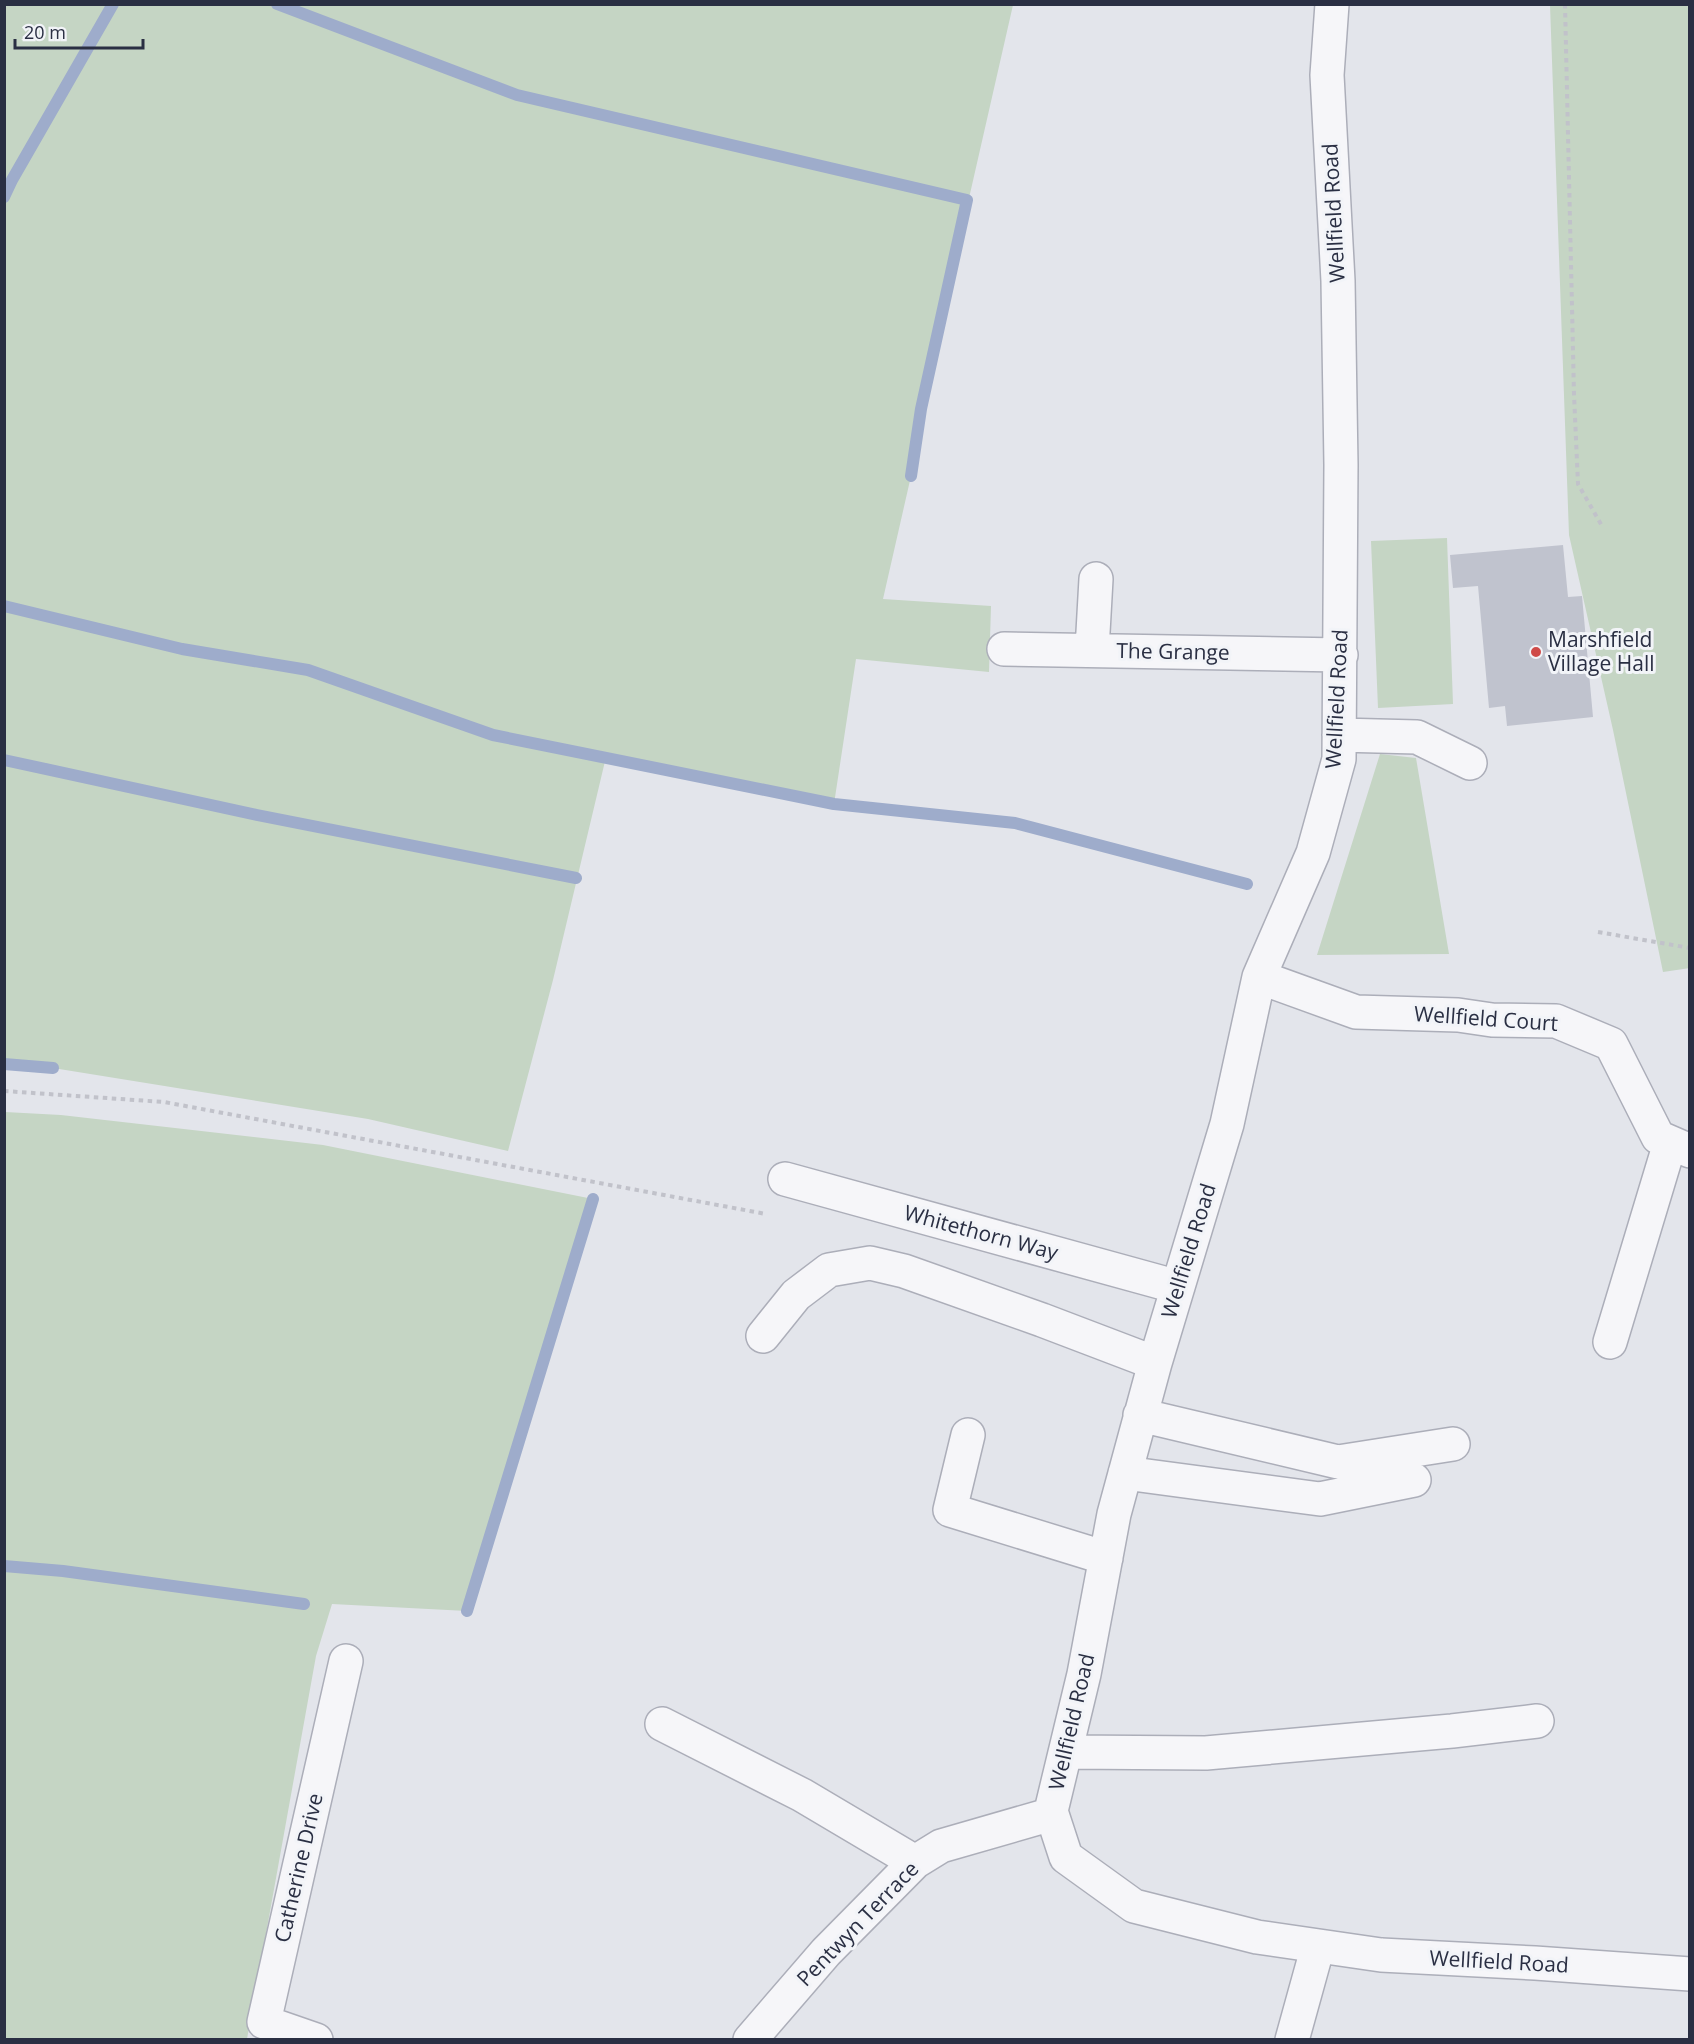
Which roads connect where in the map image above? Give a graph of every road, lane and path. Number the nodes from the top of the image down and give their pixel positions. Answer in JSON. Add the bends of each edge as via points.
{"nodes":[{"id":1,"x":1332,"y":4,"type":"edge"},
{"id":2,"x":1564,"y":4,"type":"edge"},
{"id":3,"x":1602,"y":526,"type":"dead end"},
{"id":4,"x":1096,"y":579,"type":"dead end"},
{"id":5,"x":1004,"y":649,"type":"dead end"},
{"id":6,"x":1092,"y":650,"type":"junction"},
{"id":7,"x":1341,"y":655,"type":"junction"},
{"id":8,"x":1339,"y":735,"type":"junction"},
{"id":9,"x":1470,"y":763,"type":"dead end"},
{"id":10,"x":1598,"y":932,"type":"dead end"},
{"id":11,"x":1689,"y":948,"type":"edge"},
{"id":12,"x":1260,"y":977,"type":"junction"},
{"id":13,"x":4,"y":1091,"type":"edge"},
{"id":14,"x":1680,"y":1147,"type":"edge"},
{"id":15,"x":784,"y":1179,"type":"joint"},
{"id":16,"x":1178,"y":1287,"type":"junction"},
{"id":17,"x":763,"y":1336,"type":"dead end"},
{"id":18,"x":1610,"y":1342,"type":"dead end"},
{"id":19,"x":1155,"y":1363,"type":"junction"},
{"id":20,"x":1140,"y":1415,"type":"junction"},
{"id":21,"x":968,"y":1435,"type":"dead end"},
{"id":22,"x":1453,"y":1444,"type":"dead end"},
{"id":23,"x":1125,"y":1473,"type":"junction"},
{"id":24,"x":1414,"y":1480,"type":"dead end"},
{"id":25,"x":1106,"y":1558,"type":"junction"},
{"id":26,"x":346,"y":1661,"type":"dead end"},
{"id":27,"x":1537,"y":1721,"type":"dead end"},
{"id":28,"x":662,"y":1724,"type":"dead end"},
{"id":29,"x":1066,"y":1752,"type":"junction"},
{"id":30,"x":1052,"y":1814,"type":"junction"},
{"id":31,"x":915,"y":1862,"type":"junction"},
{"id":32,"x":1318,"y":1946,"type":"junction"},
{"id":33,"x":1689,"y":1974,"type":"edge"},
{"id":34,"x":315,"y":2040,"type":"edge"},
{"id":35,"x":750,"y":2040,"type":"edge"},
{"id":36,"x":1292,"y":2040,"type":"edge"}],
"edges":[{"from":1,"to":7,"type":"street","name":"Wellfield Road","via":[[1327,75],[1338,281]]},
{"from":2,"to":3,"type":"path","via":[[1578,484]]},
{"from":4,"to":6,"type":"street"},
{"from":5,"to":6,"type":"street","name":"The Grange"},
{"from":6,"to":7,"type":"street","name":"The Grange"},
{"from":7,"to":8,"type":"street","name":"Wellfield Road"},
{"from":8,"to":9,"type":"street","via":[[1417,737]]},
{"from":8,"to":12,"type":"street","name":"Wellfield Road","via":[[1339,759],[1313,852]]},
{"from":10,"to":11,"type":"path"},
{"from":12,"to":14,"type":"street","name":"Wellfield Court","via":[[1356,1012],[1556,1021],[1611,1044],[1658,1137]]},
{"from":12,"to":16,"type":"street","name":"Wellfield Road","via":[[1227,1124]]},
{"from":13,"to":15,"type":"path","via":[[164,1102],[765,1215]]},
{"from":14,"to":18,"type":"street"},
{"from":15,"to":16,"type":"street","name":"Whitethorn Way"},
{"from":16,"to":19,"type":"street","name":"Wellfield Road"},
{"from":17,"to":19,"type":"street","via":[[796,1295],[829,1270],[870,1263],[904,1271]]},
{"from":19,"to":20,"type":"street","name":"Wellfield Road"},
{"from":20,"to":22,"type":"street","via":[[1338,1462]]},
{"from":20,"to":23,"type":"street","name":"Wellfield Road"},
{"from":21,"to":25,"type":"street","via":[[950,1510]]},
{"from":23,"to":24,"type":"street","via":[[1320,1499]]},
{"from":23,"to":25,"type":"street","name":"Wellfield Road"},
{"from":25,"to":29,"type":"street","name":"Wellfield Road"},
{"from":26,"to":34,"type":"street","name":"Catherine Drive","via":[[264,2022]]},
{"from":27,"to":29,"type":"street","via":[[1206,1753]]},
{"from":28,"to":31,"type":"street","via":[[802,1795]]},
{"from":29,"to":30,"type":"street","name":"Wellfield Road"},
{"from":30,"to":31,"type":"street","name":"Pentwyn Terrace","via":[[941,1846]]},
{"from":30,"to":32,"type":"street","name":"Wellfield Road","via":[[1066,1857],[1134,1906],[1257,1938]]},
{"from":31,"to":35,"type":"street","name":"Pentwyn Terrace","via":[[826,1952]]},
{"from":32,"to":33,"type":"street","name":"Wellfield Road","via":[[1381,1955]]},
{"from":32,"to":36,"type":"street"}]}
